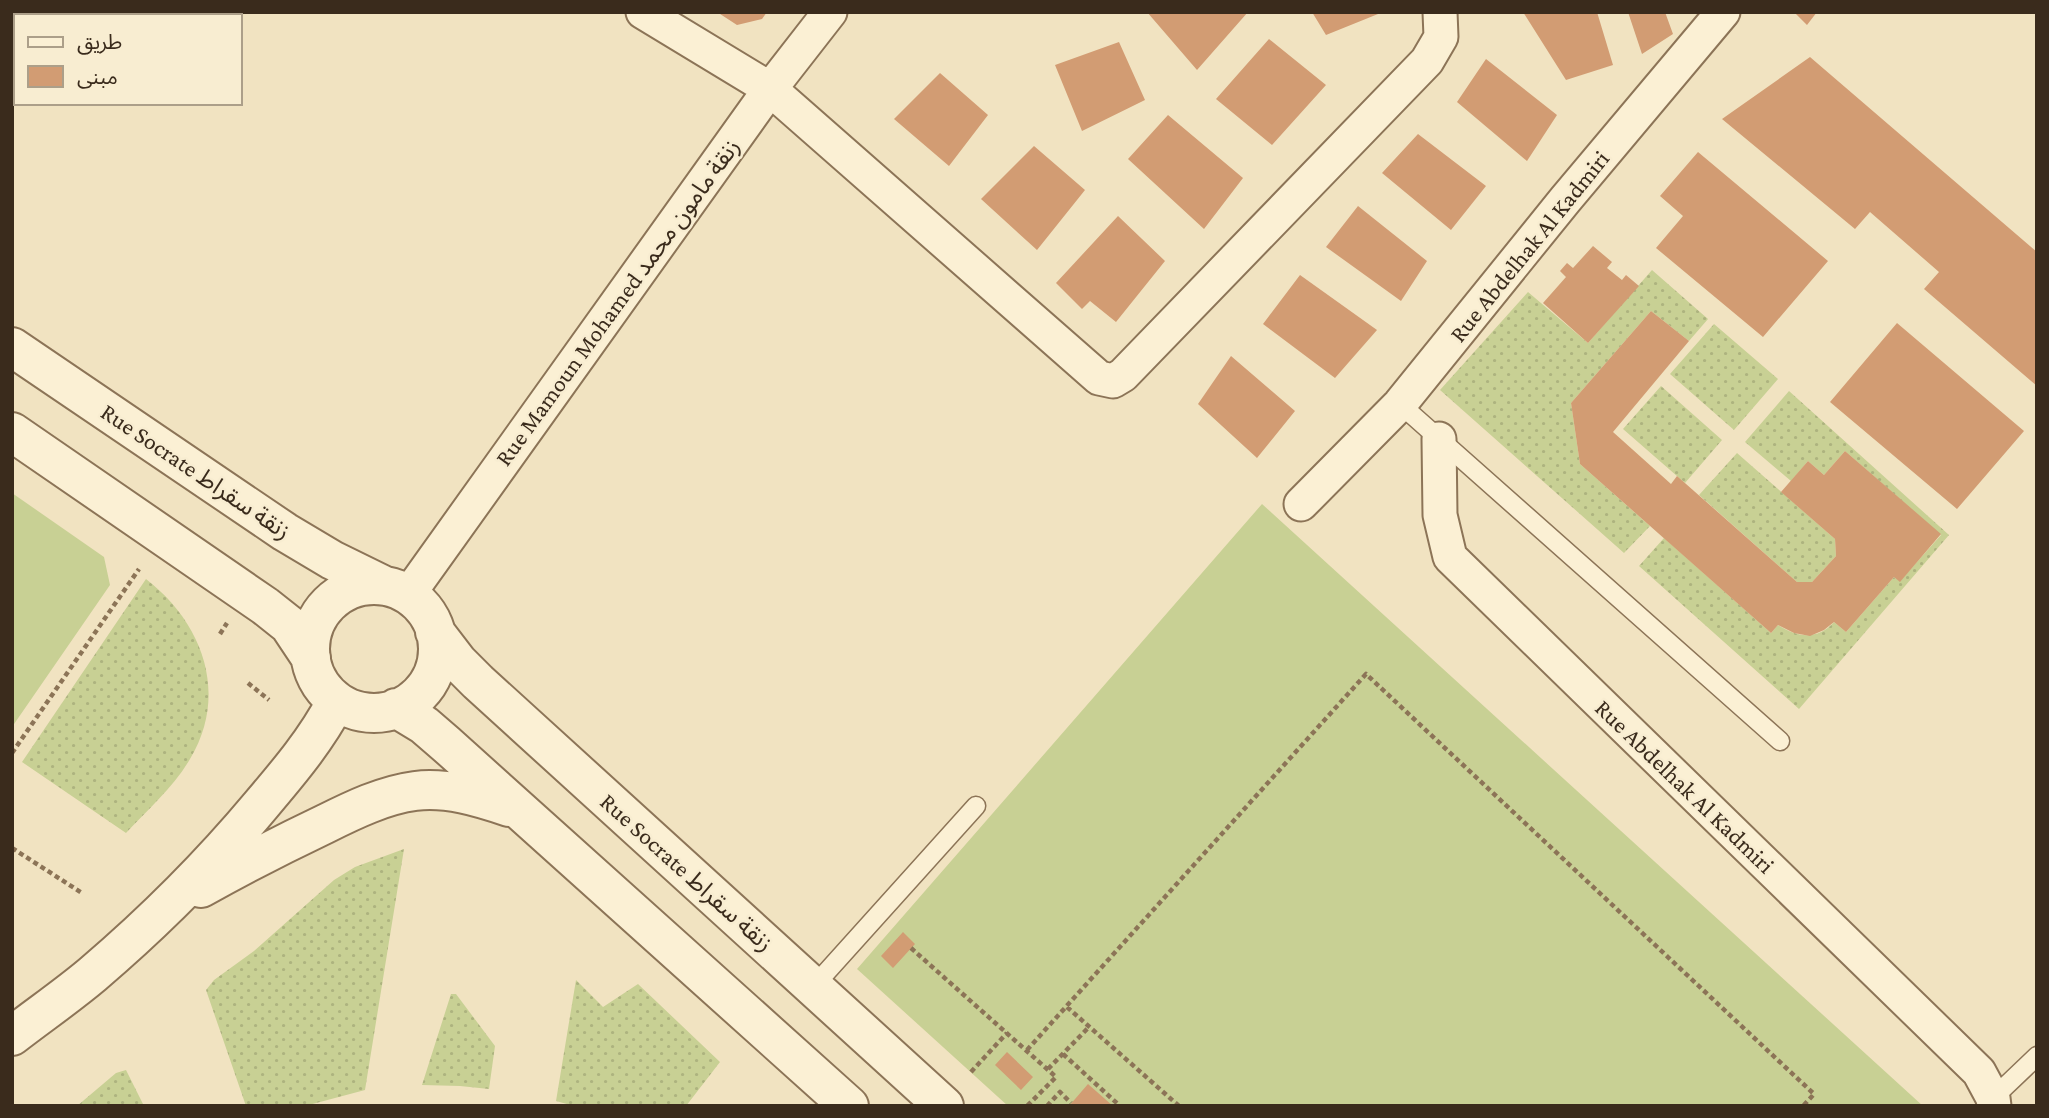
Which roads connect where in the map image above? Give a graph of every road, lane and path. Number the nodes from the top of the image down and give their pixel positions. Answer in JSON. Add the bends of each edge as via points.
{"nodes":[{"id":1,"x":643,"y":12,"type":"edge"},
{"id":2,"x":830,"y":12,"type":"edge"},
{"id":3,"x":1723,"y":12,"type":"edge"},
{"id":4,"x":1440,"y":25,"type":"edge"},
{"id":5,"x":770,"y":89,"type":"junction"},
{"id":6,"x":12,"y":347,"type":"edge"},
{"id":7,"x":1400,"y":404,"type":"junction"},
{"id":8,"x":12,"y":432,"type":"edge"},
{"id":9,"x":1439,"y":439,"type":"junction"},
{"id":10,"x":1301,"y":505,"type":"dead end"},
{"id":11,"x":139,"y":569,"type":"dead end"},
{"id":12,"x":397,"y":590,"type":"junction"},
{"id":13,"x":435,"y":632,"type":"junction"},
{"id":14,"x":311,"y":658,"type":"junction"},
{"id":15,"x":248,"y":683,"type":"dead end"},
{"id":16,"x":269,"y":700,"type":"dead end"},
{"id":17,"x":336,"y":702,"type":"junction"},
{"id":18,"x":396,"y":708,"type":"junction"},
{"id":19,"x":1780,"y":741,"type":"dead end"},
{"id":20,"x":12,"y":753,"type":"edge"},
{"id":21,"x":976,"y":806,"type":"dead end"},
{"id":22,"x":518,"y":810,"type":"junction"},
{"id":23,"x":12,"y":848,"type":"edge"},
{"id":24,"x":82,"y":893,"type":"dead end"},
{"id":25,"x":168,"y":907,"type":"junction"},
{"id":26,"x":911,"y":948,"type":"dead end"},
{"id":27,"x":813,"y":987,"type":"junction"},
{"id":28,"x":1067,"y":1007,"type":"junction"},
{"id":29,"x":1089,"y":1027,"type":"junction"},
{"id":30,"x":1007,"y":1033,"type":"junction"},
{"id":31,"x":12,"y":1036,"type":"edge"},
{"id":32,"x":1027,"y":1050,"type":"junction"},
{"id":33,"x":1063,"y":1054,"type":"junction"},
{"id":34,"x":2037,"y":1056,"type":"edge"},
{"id":35,"x":1048,"y":1070,"type":"junction"},
{"id":36,"x":971,"y":1072,"type":"dead end"},
{"id":37,"x":1994,"y":1102,"type":"edge"},
{"id":38,"x":1071,"y":1103,"type":"dead end"},
{"id":39,"x":849,"y":1106,"type":"edge"},
{"id":40,"x":944,"y":1106,"type":"edge"},
{"id":41,"x":1027,"y":1106,"type":"edge"},
{"id":42,"x":1047,"y":1106,"type":"edge"},
{"id":43,"x":1120,"y":1106,"type":"edge"},
{"id":44,"x":1179,"y":1106,"type":"edge"},
{"id":45,"x":1803,"y":1106,"type":"edge"}],
"edges":[{"from":1,"to":5,"type":"street"},
{"from":2,"to":5,"type":"street","name":"Rue Mamoun Mohamed زنقة مامون محمد"},
{"from":3,"to":7,"type":"street","name":"Rue Abdelhak Al Kadmiri"},
{"from":4,"to":5,"type":"street","via":[[1427,61],[1113,381],[1099,378]]},
{"from":5,"to":12,"type":"street","name":"Rue Mamoun Mohamed زنقة مامون محمد"},
{"from":6,"to":12,"type":"street","name":"Rue Socrate زنقة سقراط","via":[[285,532]]},
{"from":7,"to":9,"type":"lane"},
{"from":7,"to":10,"type":"street","name":"Rue Abdelhak Al Kadmiri"},
{"from":8,"to":14,"type":"street","via":[[265,606],[289,625]]},
{"from":9,"to":19,"type":"lane"},
{"from":9,"to":37,"type":"street","name":"Rue Abdelhak Al Kadmiri","via":[[1440,515],[1450,558],[1979,1072]]},
{"from":11,"to":20,"type":"path"},
{"from":12,"to":13,"type":"street","via":[[416,601],[430,617]]},
{"from":12,"to":14,"type":"street","via":[[368,585],[337,597],[315,623]]},
{"from":13,"to":18,"type":"street","via":[[438,649],[428,683]]},
{"from":13,"to":27,"type":"street","name":"Rue Socrate زنقة سقراط","via":[[487,691]]},
{"from":14,"to":17,"type":"street","via":[[321,685]]},
{"from":15,"to":16,"type":"path"},
{"from":17,"to":18,"type":"street","via":[[359,711]]},
{"from":17,"to":25,"type":"street","via":[[314,740],[280,783]]},
{"from":18,"to":22,"type":"street","via":[[424,725]]},
{"from":21,"to":27,"type":"lane"},
{"from":22,"to":25,"type":"street","via":[[455,792],[400,794],[275,848]]},
{"from":22,"to":39,"type":"street"},
{"from":23,"to":24,"type":"path"},
{"from":25,"to":31,"type":"street","via":[[91,976]]},
{"from":26,"to":30,"type":"path"},
{"from":27,"to":40,"type":"street","name":"Rue Socrate زنقة سقراط"},
{"from":28,"to":29,"type":"path"},
{"from":28,"to":32,"type":"path"},
{"from":28,"to":45,"type":"path","via":[[1366,674],[1814,1094]]},
{"from":29,"to":33,"type":"path"},
{"from":29,"to":44,"type":"path"},
{"from":30,"to":32,"type":"path"},
{"from":30,"to":36,"type":"path"},
{"from":32,"to":35,"type":"path"},
{"from":33,"to":35,"type":"path"},
{"from":33,"to":43,"type":"path"},
{"from":34,"to":37,"type":"lane"},
{"from":35,"to":41,"type":"path","via":[[1056,1077]]},
{"from":38,"to":42,"type":"path","via":[[1060,1093]]}]}
